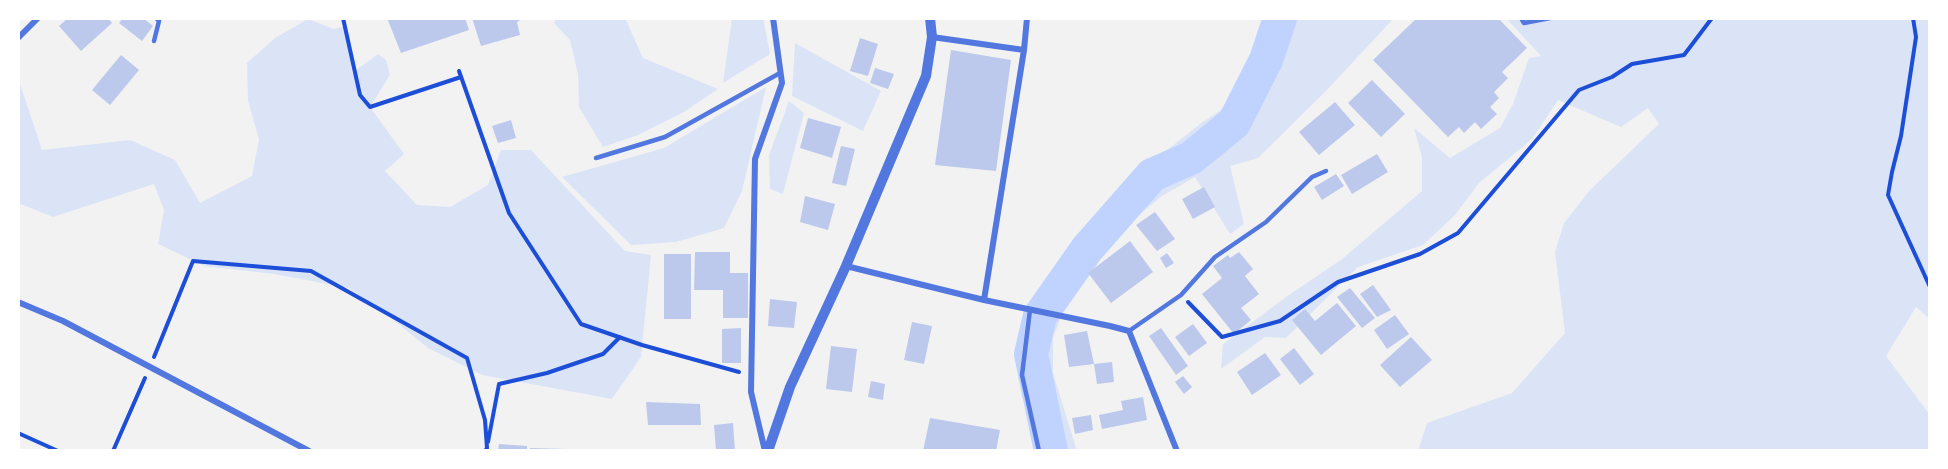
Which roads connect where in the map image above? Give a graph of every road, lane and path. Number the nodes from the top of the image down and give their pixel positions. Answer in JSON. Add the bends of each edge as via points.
{"nodes":[{"id":1,"x":38,"y":18,"type":"edge"},
{"id":2,"x":156,"y":18,"type":"edge"},
{"id":3,"x":344,"y":18,"type":"edge"},
{"id":4,"x":773,"y":18,"type":"edge"},
{"id":5,"x":930,"y":18,"type":"edge"},
{"id":6,"x":1027,"y":18,"type":"edge"},
{"id":7,"x":1521,"y":18,"type":"edge"},
{"id":8,"x":1550,"y":18,"type":"edge"},
{"id":9,"x":1712,"y":18,"type":"edge"},
{"id":10,"x":1913,"y":18,"type":"edge"},
{"id":11,"x":18,"y":38,"type":"edge"},
{"id":12,"x":932,"y":38,"type":"junction"},
{"id":13,"x":154,"y":41,"type":"dead end"},
{"id":14,"x":1024,"y":50,"type":"junction"},
{"id":15,"x":459,"y":71,"type":"dead end"},
{"id":16,"x":780,"y":73,"type":"junction"},
{"id":17,"x":461,"y":77,"type":"junction"},
{"id":18,"x":596,"y":159,"type":"dead end"},
{"id":19,"x":1326,"y":171,"type":"dead end"},
{"id":20,"x":846,"y":266,"type":"junction"},
{"id":21,"x":1930,"y":287,"type":"edge"},
{"id":22,"x":1181,"y":295,"type":"junction"},
{"id":23,"x":984,"y":300,"type":"junction"},
{"id":24,"x":18,"y":302,"type":"edge"},
{"id":25,"x":1030,"y":310,"type":"junction"},
{"id":26,"x":1129,"y":332,"type":"junction"},
{"id":27,"x":620,"y":337,"type":"junction"},
{"id":28,"x":150,"y":367,"type":"junction"},
{"id":29,"x":752,"y":376,"type":"junction"},
{"id":30,"x":18,"y":433,"type":"edge"},
{"id":31,"x":486,"y":450,"type":"edge"},
{"id":32,"x":58,"y":451,"type":"edge"},
{"id":33,"x":113,"y":451,"type":"edge"},
{"id":34,"x":309,"y":451,"type":"edge"},
{"id":35,"x":766,"y":451,"type":"edge"},
{"id":36,"x":1039,"y":451,"type":"edge"},
{"id":37,"x":1177,"y":451,"type":"edge"}],
"edges":[{"from":1,"to":11,"type":"street"},
{"from":2,"to":13,"type":"lane","via":[[159,21]]},
{"from":3,"to":17,"type":"path","via":[[360,95],[370,107]]},
{"from":4,"to":16,"type":"street"},
{"from":5,"to":12,"type":"street"},
{"from":6,"to":14,"type":"street"},
{"from":7,"to":8,"type":"lane","via":[[1524,23]]},
{"from":9,"to":22,"type":"path","via":[[1684,55],[1632,64],[1612,77],[1578,90],[1458,233],[1420,254],[1338,282],[1280,321],[1222,337]]},
{"from":10,"to":21,"type":"path","via":[[1916,37],[1888,195]]},
{"from":12,"to":14,"type":"street"},
{"from":12,"to":20,"type":"street","via":[[926,76]]},
{"from":14,"to":23,"type":"street"},
{"from":15,"to":17,"type":"path"},
{"from":16,"to":18,"type":"lane","via":[[665,137]]},
{"from":16,"to":29,"type":"street","via":[[782,83],[754,159]]},
{"from":17,"to":27,"type":"path","via":[[509,213],[581,324]]},
{"from":19,"to":22,"type":"lane","via":[[1312,177],[1266,222],[1215,257]]},
{"from":20,"to":23,"type":"street"},
{"from":20,"to":35,"type":"street","via":[[790,387]]},
{"from":22,"to":26,"type":"lane"},
{"from":23,"to":25,"type":"street"},
{"from":24,"to":28,"type":"street"},
{"from":25,"to":26,"type":"street"},
{"from":25,"to":36,"type":"lane","via":[[1022,375]]},
{"from":26,"to":37,"type":"street"},
{"from":27,"to":29,"type":"path"},
{"from":27,"to":31,"type":"path","via":[[603,354],[499,384]]},
{"from":28,"to":31,"type":"path","via":[[193,261],[311,271],[467,358],[485,420]]},
{"from":28,"to":33,"type":"path"},
{"from":28,"to":34,"type":"street"},
{"from":29,"to":35,"type":"street","via":[[751,392]]},
{"from":30,"to":32,"type":"path"}]}
